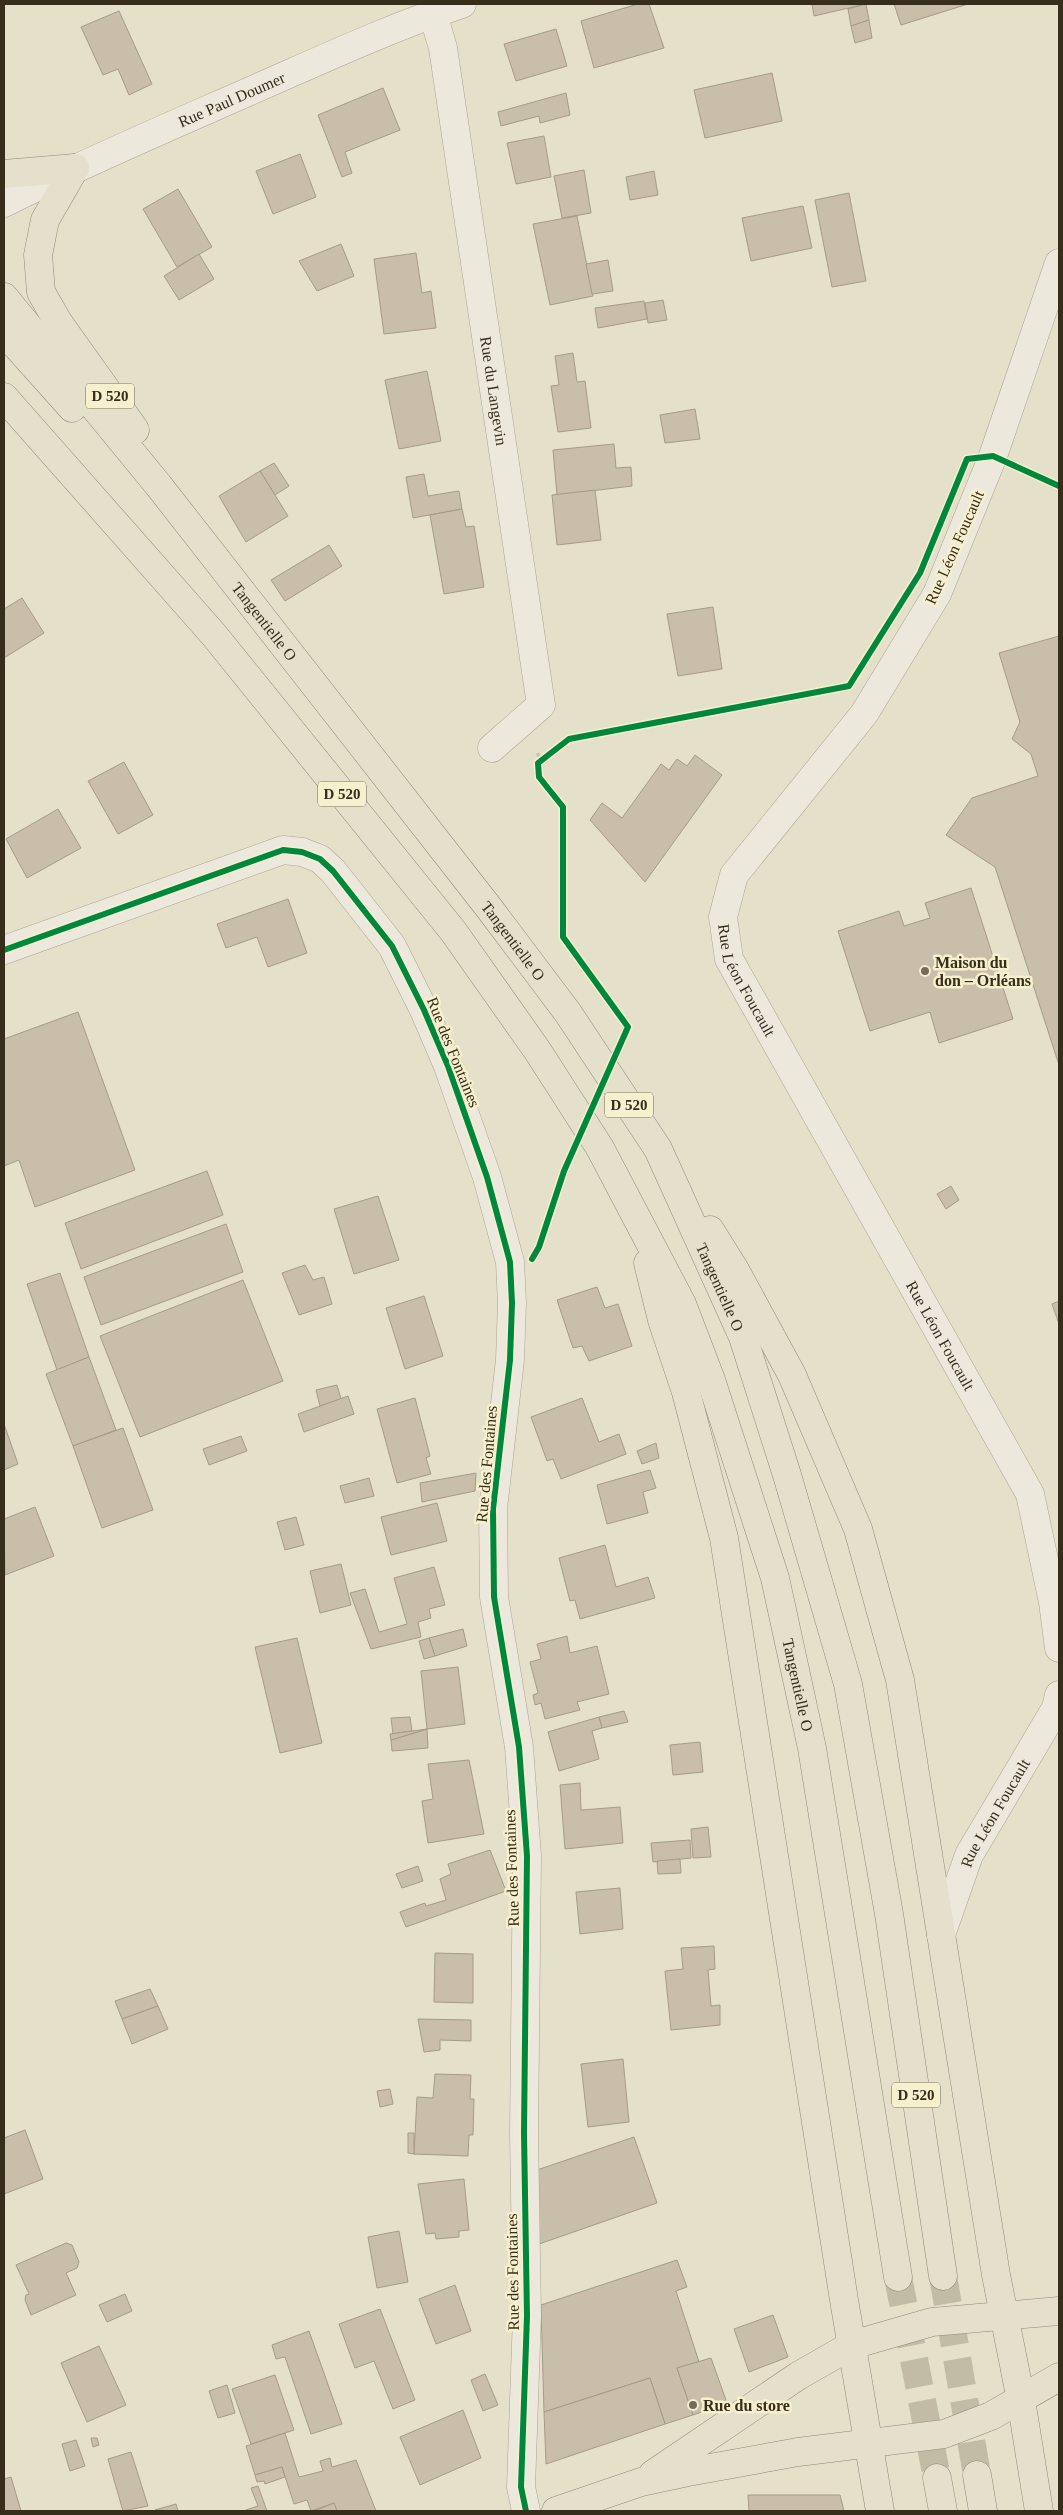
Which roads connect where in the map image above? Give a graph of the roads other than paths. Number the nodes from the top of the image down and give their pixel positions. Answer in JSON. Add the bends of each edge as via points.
{"nodes":[{"id":1,"x":462,"y":4,"type":"edge"},
{"id":2,"x":433,"y":14,"type":"junction"},
{"id":3,"x":75,"y":168,"type":"junction"},
{"id":4,"x":4,"y":174,"type":"edge"},
{"id":5,"x":4,"y":203,"type":"edge"},
{"id":6,"x":1059,"y":263,"type":"edge"},
{"id":7,"x":4,"y":297,"type":"edge"},
{"id":8,"x":4,"y":332,"type":"edge"},
{"id":9,"x":4,"y":398,"type":"edge"},
{"id":10,"x":4,"y":406,"type":"edge"},
{"id":11,"x":26,"y":423,"type":"junction"},
{"id":12,"x":158,"y":486,"type":"junction"},
{"id":13,"x":254,"y":610,"type":"junction"},
{"id":14,"x":492,"y":748,"type":"dead end"},
{"id":15,"x":4,"y":950,"type":"edge"},
{"id":16,"x":658,"y":1150,"type":"junction"},
{"id":17,"x":638,"y":1222,"type":"junction"},
{"id":18,"x":1058,"y":1634,"type":"edge"},
{"id":19,"x":1059,"y":1695,"type":"edge"},
{"id":20,"x":942,"y":1936,"type":"junction"},
{"id":21,"x":943,"y":2276,"type":"tunnel mouth"},
{"id":22,"x":898,"y":2277,"type":"tunnel mouth"},
{"id":23,"x":1059,"y":2311,"type":"edge"},
{"id":24,"x":1002,"y":2315,"type":"junction"},
{"id":25,"x":852,"y":2345,"type":"junction"},
{"id":26,"x":1059,"y":2377,"type":"edge"},
{"id":27,"x":1021,"y":2400,"type":"junction"},
{"id":28,"x":869,"y":2443,"type":"junction"},
{"id":29,"x":977,"y":2475,"type":"tunnel mouth"},
{"id":30,"x":937,"y":2478,"type":"tunnel mouth"},
{"id":31,"x":642,"y":2482,"type":"junction"},
{"id":32,"x":526,"y":2511,"type":"edge"},
{"id":33,"x":556,"y":2511,"type":"edge"},
{"id":34,"x":880,"y":2511,"type":"edge"},
{"id":35,"x":943,"y":2511,"type":"edge"},
{"id":36,"x":983,"y":2511,"type":"edge"},
{"id":37,"x":1039,"y":2511,"type":"edge"}],
"edges":[{"from":1,"to":2,"type":"street","name":"Rue Paul Doumer"},
{"from":2,"to":3,"type":"street","name":"Rue Paul Doumer"},
{"from":2,"to":14,"type":"street","name":"Rue du Langevin","via":[[443,48],[541,705]]},
{"from":3,"to":4,"type":"main road"},
{"from":3,"to":5,"type":"street","name":"Rue Paul Doumer"},
{"from":3,"to":13,"type":"main road","number":"D 520","via":[[45,220],[38,255],[41,292],[58,322],[227,562]]},
{"from":6,"to":18,"type":"street","name":"Rue Léon Foucault","via":[[993,456],[937,594],[864,714],[734,875],[723,916],[729,959],[1030,1494]]},
{"from":7,"to":12,"type":"main road","name":"Tangentielle O","number":"D 520"},
{"from":8,"to":12,"type":"main road","number":"D 520","via":[[109,449]]},
{"from":9,"to":11,"type":"main road","name":"Tangentielle O","number":"D 520"},
{"from":10,"to":11,"type":"main road"},
{"from":11,"to":17,"type":"main road","name":"Tangentielle O","number":"D 520","via":[[214,635],[453,931],[537,1050],[600,1148]]},
{"from":12,"to":13,"type":"main road","name":"Tangentielle O","number":"D 520"},
{"from":13,"to":16,"type":"main road","name":"Tangentielle O","number":"D 520","via":[[501,923],[568,1013]]},
{"from":15,"to":32,"type":"street","name":"Rue des Fontaines","via":[[283,850],[302,852],[320,859],[333,871],[392,946],[424,1010],[471,1130],[510,1262],[512,1303],[510,1360],[493,1509],[494,1597],[518,1747],[527,1856],[524,2132],[527,2316],[521,2487]]},
{"from":16,"to":20,"type":"main road","via":[[735,1270],[792,1375],[858,1529],[900,1680]]},
{"from":16,"to":21,"type":"main road","name":"Tangentielle O","number":"D 520","via":[[743,1337],[848,1684],[889,1914]]},
{"from":17,"to":22,"type":"main road","name":"Tangentielle O","number":"D 520","via":[[682,1304],[711,1380],[775,1578],[812,1748]]},
{"from":17,"to":25,"type":"main road","via":[[662,1320],[686,1392],[724,1538]]},
{"from":19,"to":20,"type":"street","name":"Rue Léon Foucault","via":[[1056,1708],[969,1855]]},
{"from":20,"to":24,"type":"main road"},
{"from":23,"to":24,"type":"main road"},
{"from":24,"to":25,"type":"main road","via":[[932,2322]]},
{"from":24,"to":27,"type":"main road"},
{"from":25,"to":28,"type":"main road"},
{"from":25,"to":31,"type":"main road","via":[[798,2376]]},
{"from":26,"to":27,"type":"main road"},
{"from":27,"to":28,"type":"main road","via":[[991,2416],[944,2434]]},
{"from":27,"to":37,"type":"main road"},
{"from":28,"to":31,"type":"main road","via":[[798,2452]]},
{"from":28,"to":34,"type":"main road"},
{"from":29,"to":36,"type":"main road"},
{"from":30,"to":35,"type":"main road"},
{"from":31,"to":33,"type":"main road"}]}
